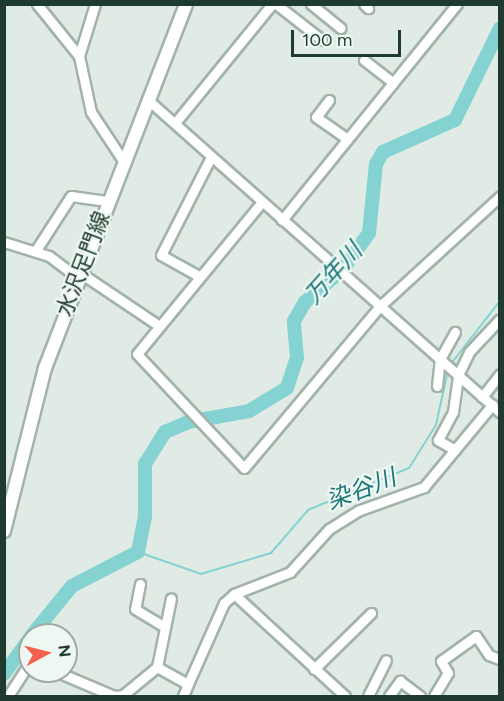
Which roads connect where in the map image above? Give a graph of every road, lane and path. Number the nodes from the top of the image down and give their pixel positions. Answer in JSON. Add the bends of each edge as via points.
{"nodes":[{"id":1,"x":37,"y":4,"type":"edge"},
{"id":2,"x":94,"y":4,"type":"edge"},
{"id":3,"x":186,"y":4,"type":"edge"},
{"id":4,"x":274,"y":4,"type":"edge"},
{"id":5,"x":311,"y":4,"type":"edge"},
{"id":6,"x":457,"y":4,"type":"edge"},
{"id":7,"x":341,"y":28,"type":"dead end"},
{"id":8,"x":322,"y":40,"type":"dead end"},
{"id":9,"x":80,"y":56,"type":"junction"},
{"id":10,"x":364,"y":60,"type":"dead end"},
{"id":11,"x":393,"y":82,"type":"junction"},
{"id":12,"x":147,"y":99,"type":"junction"},
{"id":13,"x":328,"y":100,"type":"dead end"},
{"id":14,"x":175,"y":123,"type":"junction"},
{"id":15,"x":347,"y":139,"type":"junction"},
{"id":16,"x":122,"y":159,"type":"junction"},
{"id":17,"x":210,"y":159,"type":"junction"},
{"id":18,"x":500,"y":196,"type":"edge"},
{"id":19,"x":107,"y":201,"type":"junction"},
{"id":20,"x":261,"y":203,"type":"junction"},
{"id":21,"x":282,"y":220,"type":"junction"},
{"id":22,"x":4,"y":242,"type":"edge"},
{"id":23,"x":36,"y":250,"type":"junction"},
{"id":24,"x":78,"y":274,"type":"junction"},
{"id":25,"x":196,"y":275,"type":"junction"},
{"id":26,"x":379,"y":307,"type":"junction"},
{"id":27,"x":500,"y":319,"type":"edge"},
{"id":28,"x":158,"y":325,"type":"junction"},
{"id":29,"x":455,"y":332,"type":"dead end"},
{"id":30,"x":449,"y":367,"type":"junction"},
{"id":31,"x":500,"y":374,"type":"edge"},
{"id":32,"x":437,"y":386,"type":"dead end"},
{"id":33,"x":482,"y":397,"type":"junction"},
{"id":34,"x":492,"y":405,"type":"junction"},
{"id":35,"x":500,"y":412,"type":"edge"},
{"id":36,"x":454,"y":450,"type":"junction"},
{"id":37,"x":4,"y":531,"type":"edge"},
{"id":38,"x":140,"y":584,"type":"dead end"},
{"id":39,"x":234,"y":594,"type":"junction"},
{"id":40,"x":171,"y":598,"type":"dead end"},
{"id":41,"x":371,"y":613,"type":"dead end"},
{"id":42,"x":165,"y":627,"type":"junction"},
{"id":43,"x":499,"y":659,"type":"edge"},
{"id":44,"x":386,"y":660,"type":"dead end"},
{"id":45,"x":157,"y":667,"type":"junction"},
{"id":46,"x":314,"y":669,"type":"junction"},
{"id":47,"x":18,"y":681,"type":"edge"},
{"id":48,"x":78,"y":681,"type":"edge"},
{"id":49,"x":188,"y":684,"type":"junction"},
{"id":50,"x":8,"y":696,"type":"edge"},
{"id":51,"x":183,"y":696,"type":"edge"},
{"id":52,"x":345,"y":696,"type":"edge"},
{"id":53,"x":368,"y":696,"type":"edge"},
{"id":54,"x":389,"y":696,"type":"edge"},
{"id":55,"x":420,"y":696,"type":"edge"},
{"id":56,"x":434,"y":696,"type":"edge"}],
"edges":[{"from":1,"to":9,"type":"street"},
{"from":2,"to":9,"type":"street"},
{"from":3,"to":12,"type":"main road","name":"水沢足門線"},
{"from":4,"to":8,"type":"street"},
{"from":4,"to":14,"type":"street"},
{"from":5,"to":7,"type":"street"},
{"from":6,"to":11,"type":"street"},
{"from":9,"to":16,"type":"street","via":[[91,112]]},
{"from":10,"to":11,"type":"street"},
{"from":11,"to":15,"type":"street"},
{"from":12,"to":14,"type":"street"},
{"from":12,"to":16,"type":"main road","name":"水沢足門線"},
{"from":13,"to":15,"type":"street","via":[[316,117]]},
{"from":14,"to":17,"type":"street"},
{"from":15,"to":21,"type":"street"},
{"from":16,"to":19,"type":"main road","name":"水沢足門線"},
{"from":17,"to":20,"type":"street"},
{"from":17,"to":25,"type":"street","via":[[161,255]]},
{"from":18,"to":26,"type":"street"},
{"from":19,"to":23,"type":"street","via":[[71,196]]},
{"from":19,"to":24,"type":"main road","name":"水沢足門線"},
{"from":20,"to":21,"type":"street"},
{"from":20,"to":25,"type":"street"},
{"from":21,"to":26,"type":"street"},
{"from":22,"to":23,"type":"street"},
{"from":23,"to":24,"type":"street"},
{"from":24,"to":28,"type":"street"},
{"from":24,"to":37,"type":"main road","name":"水沢足門線","via":[[42,378]]},
{"from":25,"to":28,"type":"street"},
{"from":26,"to":28,"type":"street","via":[[243,468],[137,354]]},
{"from":26,"to":30,"type":"street"},
{"from":27,"to":30,"type":"street"},
{"from":29,"to":30,"type":"street"},
{"from":30,"to":32,"type":"street"},
{"from":30,"to":33,"type":"street"},
{"from":30,"to":36,"type":"street","via":[[453,412],[438,440]]},
{"from":31,"to":33,"type":"street"},
{"from":33,"to":34,"type":"street"},
{"from":34,"to":35,"type":"street"},
{"from":34,"to":36,"type":"street"},
{"from":36,"to":39,"type":"street","via":[[424,487],[360,510],[329,529],[290,572]]},
{"from":38,"to":42,"type":"street","via":[[135,609]]},
{"from":39,"to":46,"type":"street"},
{"from":39,"to":49,"type":"street","via":[[224,603]]},
{"from":40,"to":42,"type":"street"},
{"from":41,"to":46,"type":"street"},
{"from":42,"to":45,"type":"street"},
{"from":43,"to":56,"type":"street","via":[[489,655],[476,636],[441,661],[448,673]]},
{"from":44,"to":53,"type":"street"},
{"from":45,"to":48,"type":"street","via":[[123,695],[114,696]]},
{"from":45,"to":49,"type":"street"},
{"from":46,"to":52,"type":"street"},
{"from":47,"to":50,"type":"street"},
{"from":49,"to":51,"type":"street"},
{"from":54,"to":55,"type":"street","via":[[400,681]]}]}
